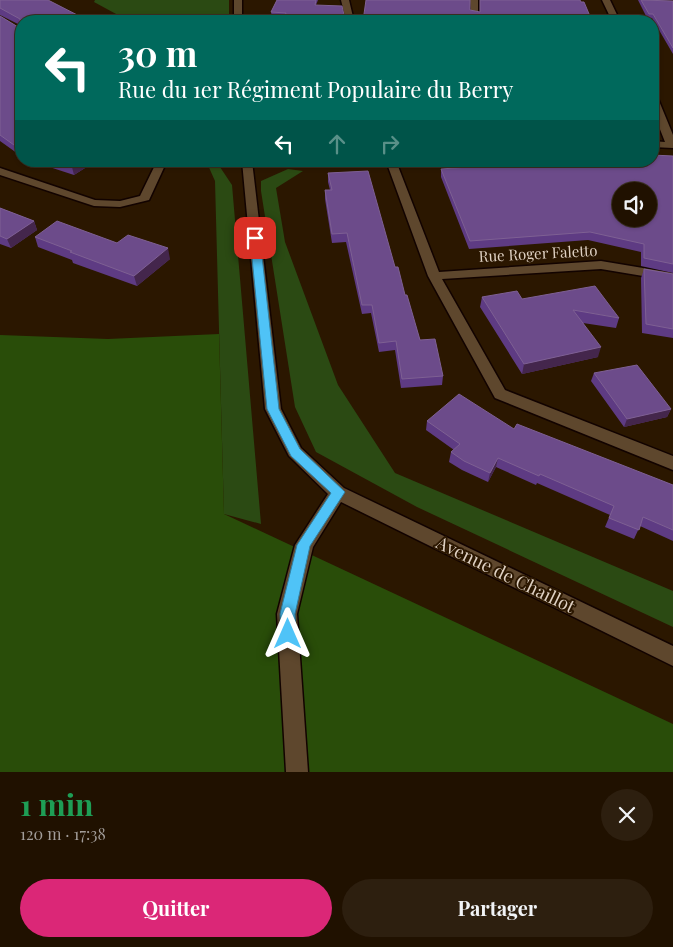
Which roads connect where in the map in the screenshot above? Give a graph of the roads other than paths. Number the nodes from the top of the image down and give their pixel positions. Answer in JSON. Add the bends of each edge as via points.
{"nodes":[{"id":1,"x":238,"y":0,"type":"edge"},
{"id":2,"x":345,"y":0,"type":"edge"},
{"id":3,"x":474,"y":0,"type":"edge"},
{"id":4,"x":606,"y":0,"type":"edge"},
{"id":5,"x":475,"y":13,"type":"edge"},
{"id":6,"x":238,"y":15,"type":"edge"},
{"id":7,"x":349,"y":15,"type":"edge"},
{"id":8,"x":613,"y":15,"type":"edge"},
{"id":9,"x":659,"y":113,"type":"edge"},
{"id":10,"x":659,"y":144,"type":"edge"},
{"id":11,"x":672,"y":145,"type":"edge"},
{"id":12,"x":159,"y":167,"type":"edge"},
{"id":13,"x":247,"y":167,"type":"edge"},
{"id":14,"x":394,"y":167,"type":"edge"},
{"id":15,"x":0,"y":171,"type":"edge"},
{"id":16,"x":434,"y":276,"type":"junction"},
{"id":17,"x":673,"y":277,"type":"edge"},
{"id":18,"x":673,"y":463,"type":"edge"},
{"id":19,"x":338,"y":492,"type":"junction"},
{"id":20,"x":673,"y":656,"type":"edge"},
{"id":21,"x":297,"y":772,"type":"edge"}],
"edges":[{"from":1,"to":6,"type":"street"},
{"from":2,"to":7,"type":"street"},
{"from":3,"to":5,"type":"street"},
{"from":4,"to":8,"type":"street"},
{"from":9,"to":11,"type":"street"},
{"from":10,"to":11,"type":"street"},
{"from":12,"to":15,"type":"street","via":[[145,198],[120,204],[94,203]]},
{"from":13,"to":19,"type":"street","name":"Avenue de Chaillot","via":[[273,409],[295,452]]},
{"from":14,"to":16,"type":"street"},
{"from":16,"to":17,"type":"street","name":"Rue Roger Faletto","via":[[601,265]]},
{"from":16,"to":18,"type":"street","via":[[500,394]]},
{"from":19,"to":20,"type":"street","name":"Avenue de Chaillot"},
{"from":19,"to":21,"type":"street","via":[[304,545],[287,614]]}]}
